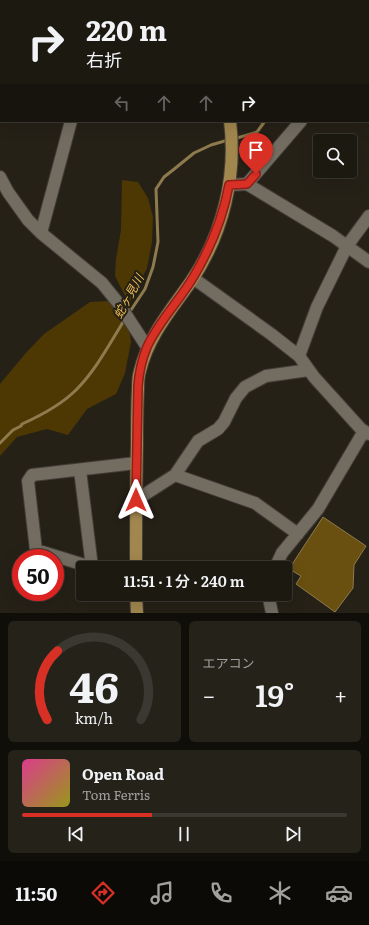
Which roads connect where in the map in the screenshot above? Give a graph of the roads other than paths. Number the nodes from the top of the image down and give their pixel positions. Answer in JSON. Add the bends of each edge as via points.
{"nodes":[{"id":1,"x":71,"y":122,"type":"edge"},
{"id":2,"x":230,"y":122,"type":"edge"},
{"id":3,"x":300,"y":122,"type":"edge"},
{"id":4,"x":0,"y":177,"type":"edge"},
{"id":5,"x":247,"y":184,"type":"junction"},
{"id":6,"x":229,"y":185,"type":"junction"},
{"id":7,"x":369,"y":216,"type":"edge"},
{"id":8,"x":41,"y":234,"type":"junction"},
{"id":9,"x":347,"y":246,"type":"junction"},
{"id":10,"x":369,"y":262,"type":"edge"},
{"id":11,"x":193,"y":278,"type":"junction"},
{"id":12,"x":147,"y":347,"type":"junction"},
{"id":13,"x":299,"y":356,"type":"junction"},
{"id":14,"x":309,"y":370,"type":"junction"},
{"id":15,"x":366,"y":433,"type":"edge"},
{"id":16,"x":136,"y":463,"type":"junction"},
{"id":17,"x":80,"y":470,"type":"junction"},
{"id":18,"x":176,"y":475,"type":"junction"},
{"id":19,"x":136,"y":500,"type":"junction"},
{"id":20,"x":298,"y":534,"type":"junction"},
{"id":21,"x":92,"y":561,"type":"edge"},
{"id":22,"x":136,"y":561,"type":"edge"},
{"id":23,"x":278,"y":561,"type":"edge"},
{"id":24,"x":76,"y":563,"type":"edge"},
{"id":25,"x":136,"y":601,"type":"edge"},
{"id":26,"x":269,"y":601,"type":"edge"},
{"id":27,"x":137,"y":613,"type":"edge"},
{"id":28,"x":272,"y":613,"type":"edge"}],
"edges":[{"from":1,"to":8,"type":"street"},
{"from":2,"to":6,"type":"main road"},
{"from":3,"to":5,"type":"street"},
{"from":4,"to":8,"type":"street","via":[[28,220]]},
{"from":5,"to":6,"type":"street"},
{"from":5,"to":9,"type":"street"},
{"from":6,"to":11,"type":"main road","via":[[225,208],[216,232]]},
{"from":7,"to":9,"type":"street"},
{"from":8,"to":12,"type":"street","via":[[102,283]]},
{"from":9,"to":10,"type":"street"},
{"from":9,"to":13,"type":"street","via":[[317,307]]},
{"from":11,"to":12,"type":"main road"},
{"from":11,"to":13,"type":"street"},
{"from":12,"to":16,"type":"main road","via":[[139,372]]},
{"from":13,"to":14,"type":"street"},
{"from":14,"to":15,"type":"street"},
{"from":14,"to":18,"type":"street","via":[[266,376],[245,387],[236,398],[224,422],[218,429],[198,441]]},
{"from":15,"to":20,"type":"street","via":[[318,509]]},
{"from":16,"to":17,"type":"street"},
{"from":16,"to":19,"type":"main road"},
{"from":17,"to":21,"type":"street"},
{"from":17,"to":24,"type":"street","via":[[32,475],[28,480],[36,550]]},
{"from":18,"to":19,"type":"street"},
{"from":18,"to":20,"type":"street","via":[[255,504]]},
{"from":19,"to":22,"type":"main road"},
{"from":20,"to":23,"type":"street"},
{"from":25,"to":27,"type":"main road"},
{"from":26,"to":28,"type":"street"}]}
